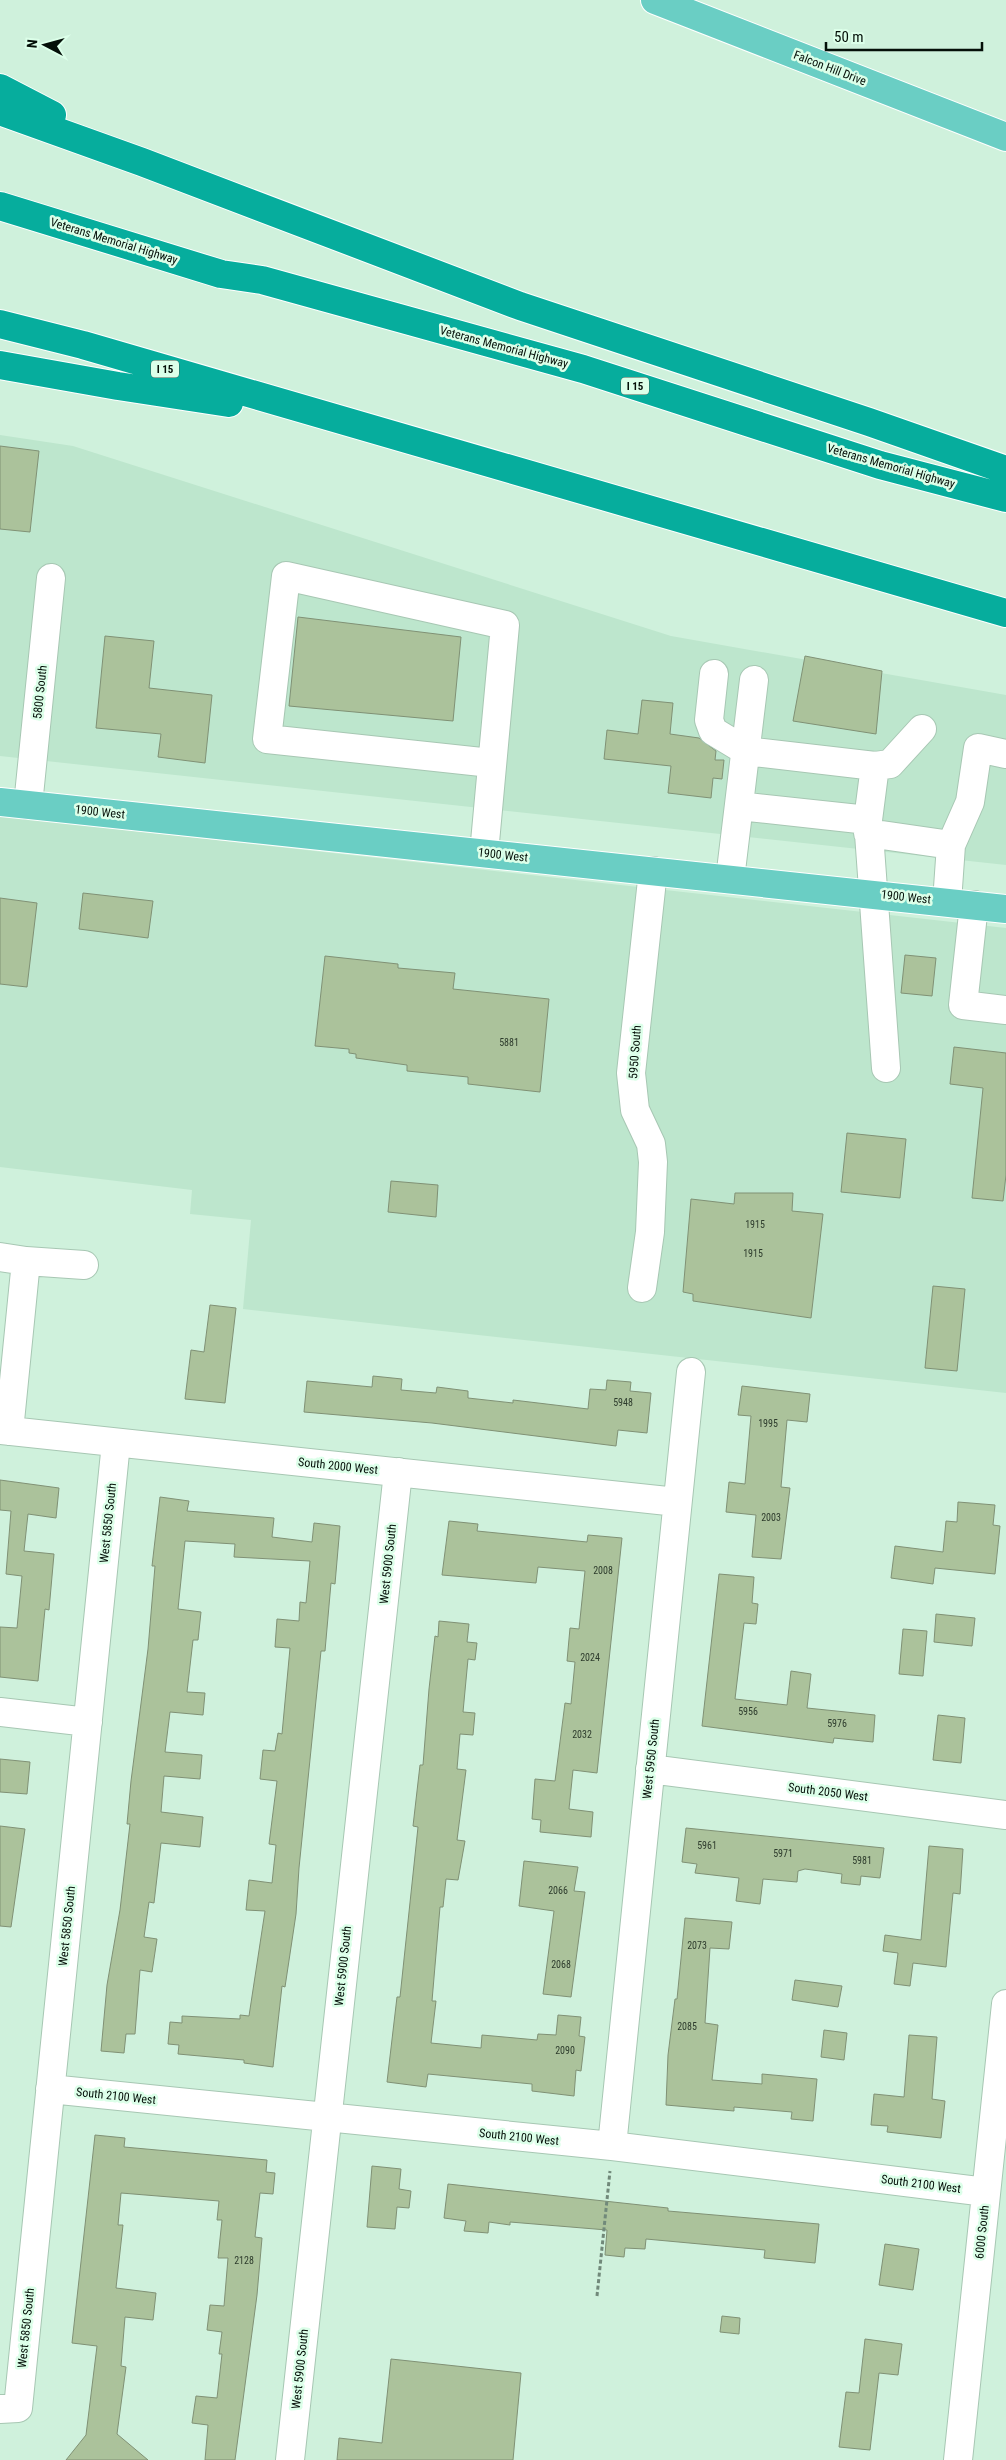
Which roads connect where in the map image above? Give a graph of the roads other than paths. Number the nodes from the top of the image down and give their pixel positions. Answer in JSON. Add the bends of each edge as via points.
{"nodes":[{"id":1,"x":655,"y":0,"type":"edge"},
{"id":2,"x":0,"y":88,"type":"edge"},
{"id":3,"x":0,"y":111,"type":"edge"},
{"id":4,"x":1006,"y":137,"type":"edge"},
{"id":5,"x":142,"y":162,"type":"junction"},
{"id":6,"x":0,"y":206,"type":"edge"},
{"id":7,"x":0,"y":324,"type":"edge"},
{"id":8,"x":0,"y":365,"type":"edge"},
{"id":9,"x":330,"y":418,"type":"junction"},
{"id":10,"x":1006,"y":470,"type":"edge"},
{"id":11,"x":1006,"y":498,"type":"edge"},
{"id":12,"x":51,"y":578,"type":"dead end"},
{"id":13,"x":1006,"y":614,"type":"edge"},
{"id":14,"x":714,"y":674,"type":"dead end"},
{"id":15,"x":754,"y":680,"type":"dead end"},
{"id":16,"x":922,"y":729,"type":"dead end"},
{"id":17,"x":746,"y":751,"type":"junction"},
{"id":18,"x":1006,"y":754,"type":"edge"},
{"id":19,"x":491,"y":763,"type":"junction"},
{"id":20,"x":875,"y":766,"type":"junction"},
{"id":21,"x":0,"y":802,"type":"edge"},
{"id":22,"x":28,"y":805,"type":"junction"},
{"id":23,"x":739,"y":806,"type":"junction"},
{"id":24,"x":868,"y":827,"type":"junction"},
{"id":25,"x":951,"y":845,"type":"junction"},
{"id":26,"x":484,"y":853,"type":"junction"},
{"id":27,"x":653,"y":871,"type":"junction"},
{"id":28,"x":730,"y":879,"type":"junction"},
{"id":29,"x":874,"y":894,"type":"junction"},
{"id":30,"x":947,"y":902,"type":"junction"},
{"id":31,"x":974,"y":905,"type":"junction"},
{"id":32,"x":1006,"y":909,"type":"edge"},
{"id":33,"x":1006,"y":1010,"type":"edge"},
{"id":34,"x":886,"y":1068,"type":"dead end"},
{"id":35,"x":13,"y":1259,"type":"edge"},
{"id":36,"x":84,"y":1265,"type":"dead end"},
{"id":37,"x":642,"y":1288,"type":"dead end"},
{"id":38,"x":691,"y":1372,"type":"dead end"},
{"id":39,"x":4,"y":1431,"type":"edge"},
{"id":40,"x":116,"y":1443,"type":"junction"},
{"id":41,"x":398,"y":1472,"type":"junction"},
{"id":42,"x":677,"y":1502,"type":"junction"},
{"id":43,"x":0,"y":1712,"type":"edge"},
{"id":44,"x":88,"y":1722,"type":"junction"},
{"id":45,"x":650,"y":1769,"type":"junction"},
{"id":46,"x":1006,"y":1815,"type":"edge"},
{"id":47,"x":1005,"y":2016,"type":"edge"},
{"id":48,"x":50,"y":2089,"type":"junction"},
{"id":49,"x":326,"y":2118,"type":"junction"},
{"id":50,"x":611,"y":2158,"type":"junction"},
{"id":51,"x":986,"y":2192,"type":"junction"},
{"id":52,"x":9,"y":2409,"type":"edge"},
{"id":53,"x":290,"y":2460,"type":"edge"},
{"id":54,"x":958,"y":2460,"type":"edge"}],
"edges":[{"from":1,"to":4,"type":"main road","name":"Falcon Hill Drive"},
{"from":2,"to":5,"type":"highway"},
{"from":3,"to":5,"type":"highway"},
{"from":5,"to":10,"type":"highway","via":[[520,306]]},
{"from":6,"to":11,"type":"highway","name":"Veterans Memorial Highway","number":"I 15","via":[[221,274],[262,280],[583,369],[880,465]]},
{"from":7,"to":9,"type":"highway","number":"I 15"},
{"from":8,"to":9,"type":"highway"},
{"from":9,"to":13,"type":"highway","number":"I 15"},
{"from":12,"to":22,"type":"street","name":"5800 South"},
{"from":14,"to":17,"type":"street","via":[[709,720],[713,731]]},
{"from":15,"to":17,"type":"street"},
{"from":16,"to":20,"type":"street","via":[[890,764]]},
{"from":17,"to":20,"type":"street"},
{"from":17,"to":23,"type":"street"},
{"from":18,"to":25,"type":"street","via":[[978,748],[970,802]]},
{"from":19,"to":19,"type":"street","via":[[505,625],[286,576],[267,739]]},
{"from":19,"to":26,"type":"street"},
{"from":20,"to":24,"type":"street"},
{"from":21,"to":22,"type":"main road","name":"1900 West"},
{"from":22,"to":26,"type":"main road","name":"1900 West"},
{"from":23,"to":24,"type":"street"},
{"from":23,"to":28,"type":"street"},
{"from":24,"to":25,"type":"street"},
{"from":24,"to":29,"type":"street"},
{"from":25,"to":30,"type":"street"},
{"from":26,"to":27,"type":"main road","name":"1900 West"},
{"from":27,"to":28,"type":"main road","name":"1900 West"},
{"from":27,"to":37,"type":"street","name":"5950 South","via":[[631,1073],[635,1110],[651,1144],[653,1162],[650,1232]]},
{"from":28,"to":29,"type":"main road","name":"1900 West"},
{"from":29,"to":30,"type":"main road","name":"1900 West"},
{"from":29,"to":34,"type":"street"},
{"from":30,"to":31,"type":"main road","name":"1900 West"},
{"from":31,"to":32,"type":"main road","name":"1900 West"},
{"from":31,"to":33,"type":"street","via":[[963,1005]]},
{"from":35,"to":36,"type":"street"},
{"from":35,"to":39,"type":"street"},
{"from":38,"to":42,"type":"street","name":"West 5950 South"},
{"from":39,"to":40,"type":"street","name":"South 2000 West"},
{"from":40,"to":41,"type":"street","name":"South 2000 West"},
{"from":40,"to":44,"type":"street","name":"West 5850 South"},
{"from":41,"to":42,"type":"street","name":"South 2000 West"},
{"from":41,"to":49,"type":"street","name":"West 5900 South"},
{"from":42,"to":45,"type":"street","name":"West 5950 South"},
{"from":43,"to":44,"type":"street"},
{"from":44,"to":48,"type":"street","name":"West 5850 South"},
{"from":45,"to":46,"type":"street","name":"South 2050 West"},
{"from":45,"to":50,"type":"street","name":"West 5950 South"},
{"from":47,"to":51,"type":"street","name":"6000 South"},
{"from":48,"to":49,"type":"street","name":"South 2100 West"},
{"from":48,"to":52,"type":"street","name":"West 5850 South"},
{"from":49,"to":50,"type":"street","name":"South 2100 West"},
{"from":49,"to":53,"type":"street","name":"West 5900 South"},
{"from":50,"to":51,"type":"street","name":"South 2100 West"},
{"from":51,"to":54,"type":"street","name":"6000 South"}]}
